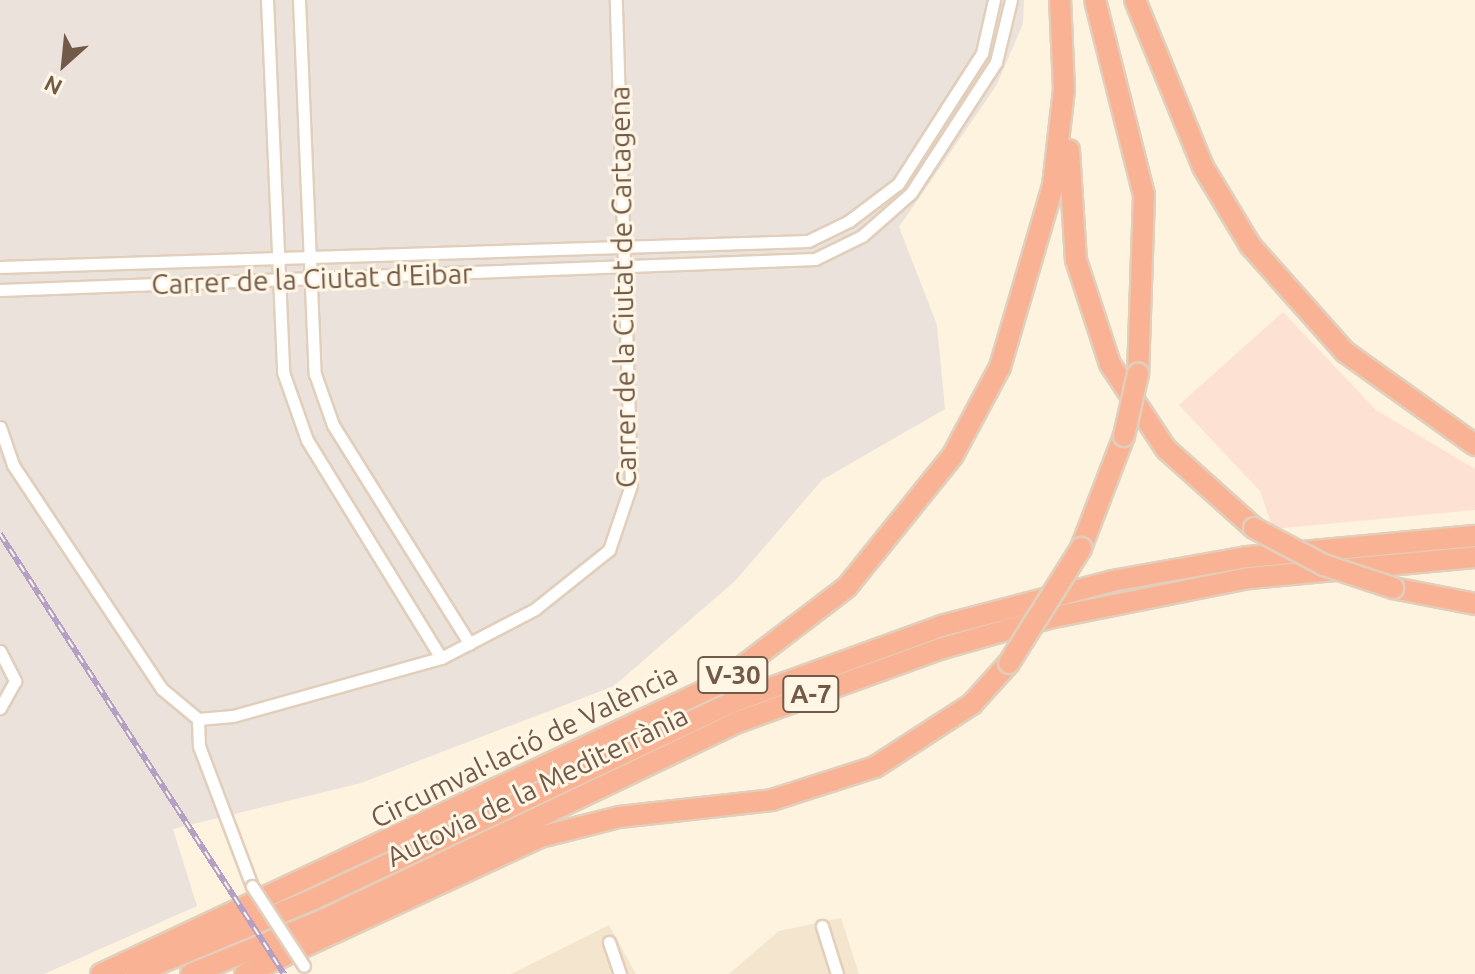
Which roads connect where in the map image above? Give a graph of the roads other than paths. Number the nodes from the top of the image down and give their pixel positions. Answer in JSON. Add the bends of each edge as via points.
{"nodes":[{"id":1,"x":267,"y":0,"type":"edge"},
{"id":2,"x":299,"y":0,"type":"edge"},
{"id":3,"x":616,"y":0,"type":"edge"},
{"id":4,"x":994,"y":0,"type":"edge"},
{"id":5,"x":1011,"y":0,"type":"edge"},
{"id":6,"x":1060,"y":0,"type":"edge"},
{"id":7,"x":1095,"y":0,"type":"edge"},
{"id":8,"x":1135,"y":0,"type":"edge"},
{"id":9,"x":1064,"y":90,"type":"junction"},
{"id":10,"x":624,"y":251,"type":"junction"},
{"id":11,"x":307,"y":260,"type":"junction"},
{"id":12,"x":274,"y":261,"type":"junction"},
{"id":13,"x":0,"y":267,"type":"edge"},
{"id":14,"x":624,"y":270,"type":"junction"},
{"id":15,"x":308,"y":279,"type":"junction"},
{"id":16,"x":275,"y":280,"type":"junction"},
{"id":17,"x":0,"y":290,"type":"edge"},
{"id":18,"x":0,"y":427,"type":"edge"},
{"id":19,"x":1475,"y":445,"type":"edge"},
{"id":20,"x":1475,"y":536,"type":"edge"},
{"id":21,"x":1475,"y":557,"type":"edge"},
{"id":22,"x":1475,"y":604,"type":"edge"},
{"id":23,"x":470,"y":644,"type":"junction"},
{"id":24,"x":0,"y":651,"type":"edge"},
{"id":25,"x":441,"y":658,"type":"junction"},
{"id":26,"x":0,"y":708,"type":"edge"},
{"id":27,"x":198,"y":719,"type":"junction"},
{"id":28,"x":822,"y":926,"type":"dead end"},
{"id":29,"x":609,"y":942,"type":"dead end"},
{"id":30,"x":307,"y":970,"type":"edge"},
{"id":31,"x":101,"y":974,"type":"edge"},
{"id":32,"x":133,"y":974,"type":"edge"},
{"id":33,"x":191,"y":974,"type":"edge"},
{"id":34,"x":245,"y":974,"type":"edge"},
{"id":35,"x":620,"y":974,"type":"edge"},
{"id":36,"x":837,"y":974,"type":"edge"}],
"edges":[{"from":1,"to":12,"type":"street"},
{"from":2,"to":11,"type":"street"},
{"from":3,"to":10,"type":"street","name":"Carrer de la Ciutat de Cartagena"},
{"from":4,"to":10,"type":"street","name":"Carrer de la Ciutat d'Eibar","via":[[982,53],[951,111],[898,184],[849,221],[808,241]]},
{"from":5,"to":14,"type":"street","name":"Carrer de la Ciutat d'Eibar","via":[[1007,36],[963,119],[911,193],[862,236],[815,259],[770,266]]},
{"from":6,"to":9,"type":"highway","name":"Circumval·lació de València","number":"V-30"},
{"from":7,"to":34,"type":"highway","bridge":true,"via":[[1144,195],[1138,374],[1124,436],[1081,548],[1009,663],[972,704],[875,767],[772,800],[619,817],[540,837]]},
{"from":8,"to":19,"type":"highway","via":[[1203,167],[1250,245],[1345,352]]},
{"from":9,"to":22,"type":"highway","bridge":true,"via":[[1076,260],[1101,345],[1151,431],[1240,518],[1312,559],[1393,588]]},
{"from":9,"to":31,"type":"highway","name":"Circumval·lació de València","number":"V-30","via":[[1053,186],[1000,367],[945,466],[847,587],[721,683]]},
{"from":10,"to":11,"type":"street","name":"Carrer de la Ciutat d'Eibar"},
{"from":10,"to":14,"type":"street","name":"Carrer de la Ciutat de Cartagena"},
{"from":11,"to":12,"type":"street","name":"Carrer de la Ciutat d'Eibar"},
{"from":11,"to":15,"type":"street"},
{"from":12,"to":13,"type":"street","name":"Carrer de la Ciutat d'Eibar"},
{"from":12,"to":16,"type":"street"},
{"from":14,"to":15,"type":"street","name":"Carrer de la Ciutat d'Eibar"},
{"from":14,"to":23,"type":"street","name":"Carrer de la Ciutat de Cartagena","via":[[631,485],[623,525],[588,573]]},
{"from":15,"to":16,"type":"street","name":"Carrer de la Ciutat d'Eibar"},
{"from":15,"to":23,"type":"street","via":[[315,374],[333,425]]},
{"from":16,"to":17,"type":"street","name":"Carrer de la Ciutat d'Eibar"},
{"from":16,"to":25,"type":"street","via":[[283,372],[307,440]]},
{"from":18,"to":27,"type":"street","via":[[13,465],[162,689]]},
{"from":20,"to":32,"type":"highway","name":"Autovia de la Mediterrània","number":"A-7","via":[[1247,557],[1112,581],[941,626],[730,703],[316,898]]},
{"from":21,"to":33,"type":"highway","name":"Autovia de la Mediterrània","number":"A-7","via":[[1249,578],[1077,612],[940,649],[725,728],[325,919]]},
{"from":23,"to":25,"type":"street","name":"Carrer de la Ciutat de Cartagena"},
{"from":24,"to":26,"type":"street","via":[[14,694]]},
{"from":25,"to":27,"type":"street","name":"Carrer de la Ciutat de Cartagena","via":[[233,716]]},
{"from":27,"to":30,"type":"street","bridge":true,"via":[[199,746],[252,886]]},
{"from":28,"to":36,"type":"street"},
{"from":29,"to":35,"type":"street"}]}
